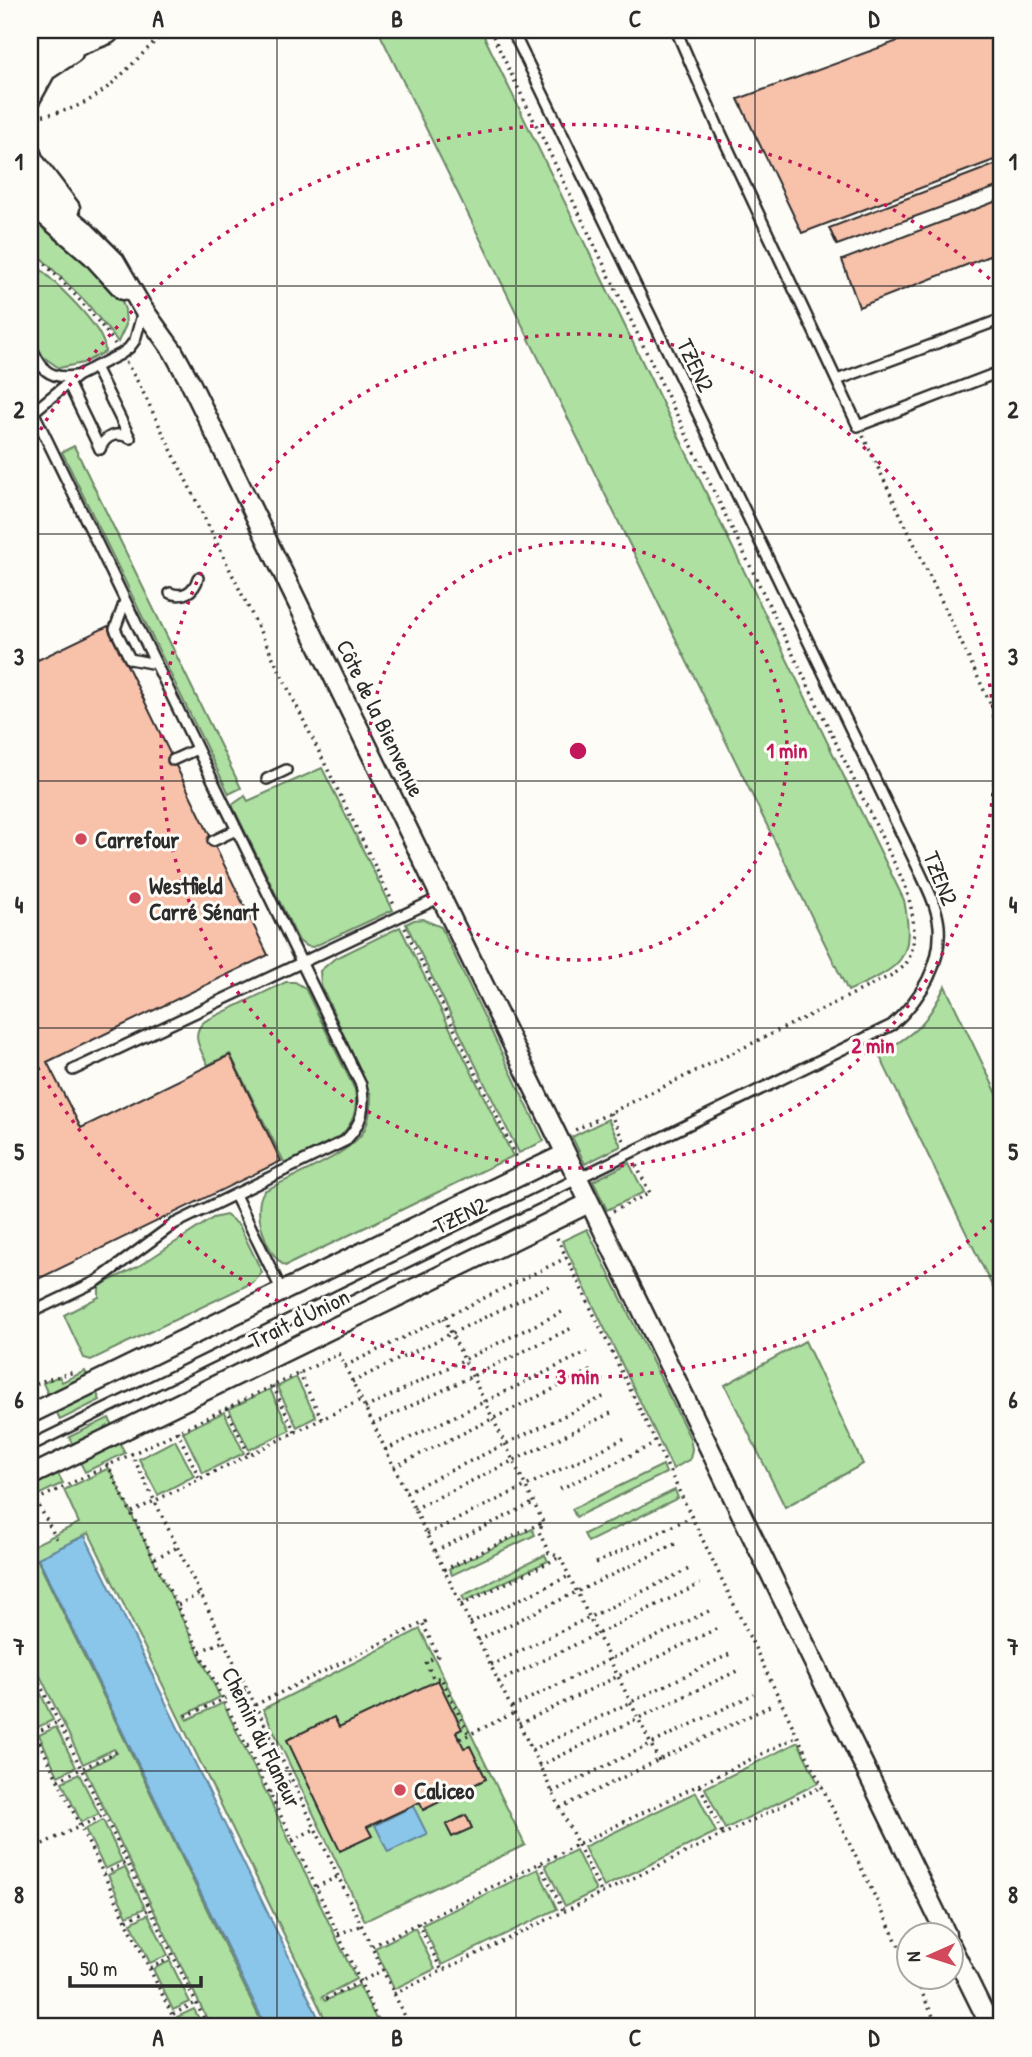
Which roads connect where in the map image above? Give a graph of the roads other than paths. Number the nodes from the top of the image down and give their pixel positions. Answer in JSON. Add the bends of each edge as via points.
{"nodes":[{"id":1,"x":41,"y":30,"type":"edge"},
{"id":2,"x":512,"y":30,"type":"edge"},
{"id":3,"x":676,"y":30,"type":"edge"},
{"id":4,"x":102,"y":32,"type":"edge"},
{"id":5,"x":30,"y":34,"type":"edge"},
{"id":6,"x":30,"y":59,"type":"edge"},
{"id":7,"x":32,"y":108,"type":"edge"},
{"id":8,"x":30,"y":150,"type":"edge"},
{"id":9,"x":30,"y":185,"type":"edge"},
{"id":10,"x":30,"y":203,"type":"edge"},
{"id":11,"x":83,"y":229,"type":"junction"},
{"id":12,"x":144,"y":309,"type":"junction"},
{"id":13,"x":1002,"y":319,"type":"edge"},
{"id":14,"x":30,"y":345,"type":"edge"},
{"id":15,"x":95,"y":367,"type":"junction"},
{"id":16,"x":1002,"y":371,"type":"edge"},
{"id":17,"x":77,"y":376,"type":"junction"},
{"id":18,"x":837,"y":380,"type":"junction"},
{"id":19,"x":68,"y":383,"type":"junction"},
{"id":20,"x":31,"y":409,"type":"edge"},
{"id":21,"x":198,"y":578,"type":"dead end"},
{"id":22,"x":170,"y":593,"type":"dead end"},
{"id":23,"x":125,"y":601,"type":"junction"},
{"id":24,"x":156,"y":664,"type":"junction"},
{"id":25,"x":197,"y":749,"type":"junction"},
{"id":26,"x":173,"y":760,"type":"dead end"},
{"id":27,"x":286,"y":770,"type":"dead end"},
{"id":28,"x":267,"y":779,"type":"dead end"},
{"id":29,"x":236,"y":830,"type":"junction"},
{"id":30,"x":213,"y":841,"type":"dead end"},
{"id":31,"x":441,"y":897,"type":"junction"},
{"id":32,"x":302,"y":964,"type":"junction"},
{"id":33,"x":73,"y":1070,"type":"dead end"},
{"id":34,"x":565,"y":1154,"type":"junction"},
{"id":35,"x":578,"y":1180,"type":"junction"},
{"id":36,"x":235,"y":1195,"type":"junction"},
{"id":37,"x":590,"y":1203,"type":"junction"},
{"id":38,"x":282,"y":1291,"type":"junction"},
{"id":39,"x":30,"y":1313,"type":"edge"},
{"id":40,"x":30,"y":1414,"type":"edge"},
{"id":41,"x":30,"y":1446,"type":"edge"},
{"id":42,"x":30,"y":1476,"type":"edge"},
{"id":43,"x":939,"y":1920,"type":"edge"},
{"id":44,"x":965,"y":1974,"type":"edge"},
{"id":45,"x":991,"y":2027,"type":"edge"}],
"edges":[{"from":1,"to":5,"type":"main road"},
{"from":2,"to":35,"type":"lane","name":"TZEN2","via":[[919,870],[939,925],[937,957],[927,982],[914,1004],[892,1025]]},
{"from":3,"to":18,"type":"lane"},
{"from":4,"to":6,"type":"main road"},
{"from":4,"to":7,"type":"street","via":[[91,44],[46,71]]},
{"from":8,"to":11,"type":"street"},
{"from":9,"to":11,"type":"street","name":"Côte de la Bienvenue"},
{"from":10,"to":12,"type":"street","name":"Côte de la Bienvenue"},
{"from":11,"to":12,"type":"street","name":"Côte de la Bienvenue","via":[[115,261]]},
{"from":12,"to":15,"type":"lane","via":[[129,348]]},
{"from":12,"to":31,"type":"street","name":"Côte de la Bienvenue","via":[[190,382]]},
{"from":13,"to":18,"type":"lane"},
{"from":14,"to":17,"type":"lane","via":[[41,368],[57,376]]},
{"from":15,"to":17,"type":"lane"},
{"from":15,"to":19,"type":"lane","via":[[130,438],[112,436],[100,449]]},
{"from":16,"to":18,"type":"lane","via":[[858,426]]},
{"from":17,"to":19,"type":"lane"},
{"from":19,"to":20,"type":"lane"},
{"from":20,"to":23,"type":"lane"},
{"from":21,"to":22,"type":"lane","via":[[188,593]]},
{"from":23,"to":24,"type":"lane"},
{"from":23,"to":24,"type":"lane","via":[[115,629],[130,659]]},
{"from":24,"to":25,"type":"lane"},
{"from":25,"to":26,"type":"lane"},
{"from":25,"to":29,"type":"lane"},
{"from":27,"to":28,"type":"lane"},
{"from":29,"to":30,"type":"lane"},
{"from":29,"to":32,"type":"lane"},
{"from":31,"to":32,"type":"lane"},
{"from":31,"to":34,"type":"street","name":"Côte de la Bienvenue"},
{"from":32,"to":33,"type":"lane"},
{"from":32,"to":36,"type":"lane","via":[[361,1085],[362,1115],[345,1141]]},
{"from":34,"to":35,"type":"street","name":"Côte de la Bienvenue"},
{"from":34,"to":38,"type":"street","name":"Trait d'Union"},
{"from":35,"to":37,"type":"street","name":"Côte de la Bienvenue"},
{"from":35,"to":41,"type":"lane","name":"TZEN2"},
{"from":36,"to":38,"type":"lane"},
{"from":36,"to":39,"type":"lane","via":[[174,1224],[97,1281]]},
{"from":37,"to":42,"type":"street","name":"Trait d'Union"},
{"from":37,"to":43,"type":"street","name":"Côte de la Bienvenue"},
{"from":38,"to":40,"type":"street","name":"Trait d'Union"},
{"from":44,"to":45,"type":"street"}]}
